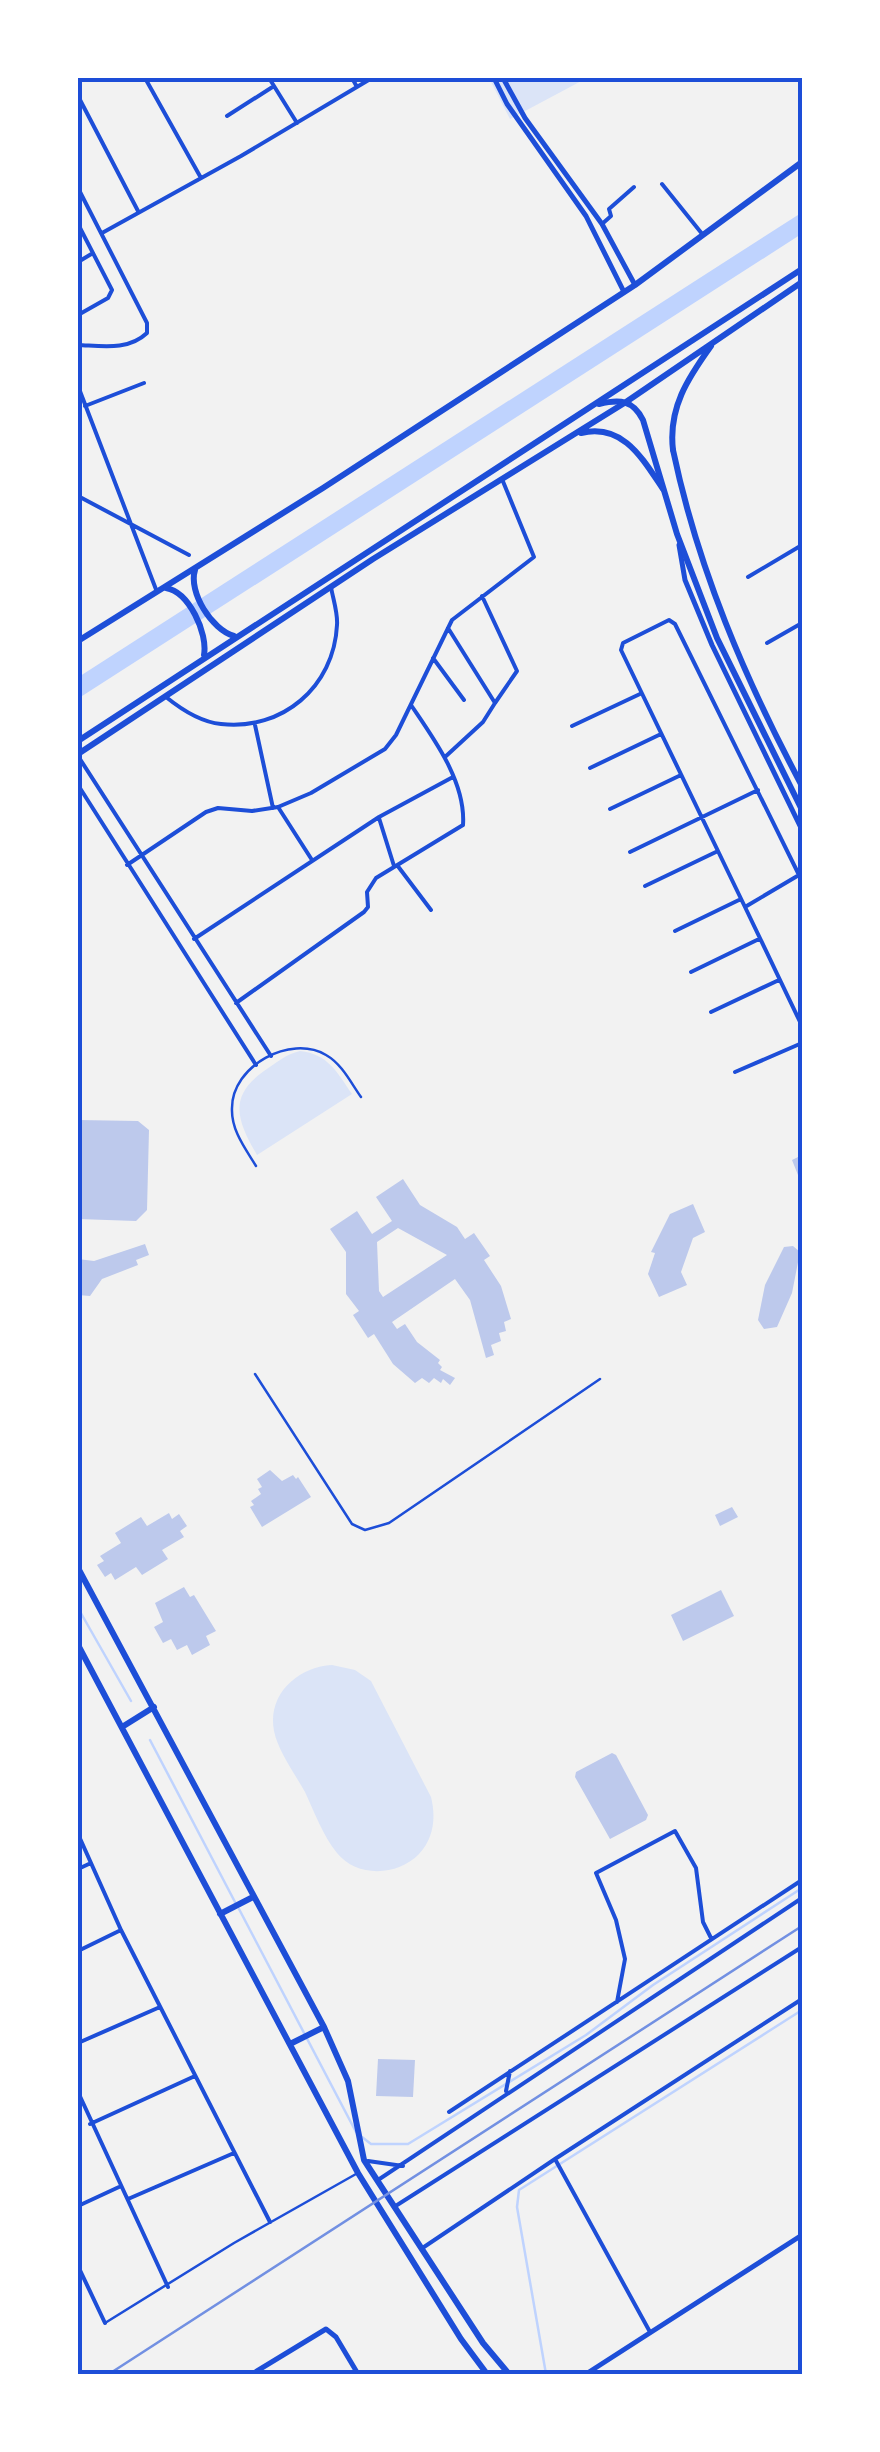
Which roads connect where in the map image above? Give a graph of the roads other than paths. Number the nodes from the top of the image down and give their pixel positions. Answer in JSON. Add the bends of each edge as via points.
{"nodes":[{"id":1,"x":145,"y":78,"type":"edge"},
{"id":2,"x":269,"y":78,"type":"edge"},
{"id":3,"x":352,"y":78,"type":"edge"},
{"id":4,"x":372,"y":78,"type":"edge"},
{"id":5,"x":494,"y":78,"type":"edge"},
{"id":6,"x":502,"y":78,"type":"edge"},
{"id":7,"x":274,"y":86,"type":"junction"},
{"id":8,"x":357,"y":87,"type":"junction"},
{"id":9,"x":78,"y":96,"type":"edge"},
{"id":10,"x":227,"y":116,"type":"dead end"},
{"id":11,"x":297,"y":122,"type":"junction"},
{"id":12,"x":802,"y":162,"type":"edge"},
{"id":13,"x":201,"y":178,"type":"junction"},
{"id":14,"x":662,"y":184,"type":"dead end"},
{"id":15,"x":634,"y":187,"type":"dead end"},
{"id":16,"x":78,"y":188,"type":"edge"},
{"id":17,"x":139,"y":213,"type":"junction"},
{"id":18,"x":78,"y":224,"type":"edge"},
{"id":19,"x":602,"y":224,"type":"junction"},
{"id":20,"x":102,"y":233,"type":"junction"},
{"id":21,"x":704,"y":235,"type":"junction"},
{"id":22,"x":93,"y":253,"type":"junction"},
{"id":23,"x":78,"y":262,"type":"edge"},
{"id":24,"x":802,"y":269,"type":"edge"},
{"id":25,"x":802,"y":282,"type":"edge"},
{"id":26,"x":634,"y":285,"type":"junction"},
{"id":27,"x":624,"y":292,"type":"junction"},
{"id":28,"x":78,"y":314,"type":"edge"},
{"id":29,"x":715,"y":341,"type":"junction"},
{"id":30,"x":78,"y":345,"type":"edge"},
{"id":31,"x":144,"y":383,"type":"dead end"},
{"id":32,"x":78,"y":386,"type":"edge"},
{"id":33,"x":626,"y":402,"type":"junction"},
{"id":34,"x":599,"y":404,"type":"junction"},
{"id":35,"x":85,"y":406,"type":"junction"},
{"id":36,"x":572,"y":435,"type":"junction"},
{"id":37,"x":500,"y":480,"type":"junction"},
{"id":38,"x":663,"y":489,"type":"junction"},
{"id":39,"x":78,"y":496,"type":"edge"},
{"id":40,"x":130,"y":523,"type":"junction"},
{"id":41,"x":677,"y":534,"type":"junction"},
{"id":42,"x":802,"y":545,"type":"edge"},
{"id":43,"x":190,"y":556,"type":"dead end"},
{"id":44,"x":195,"y":570,"type":"junction"},
{"id":45,"x":748,"y":577,"type":"dead end"},
{"id":46,"x":330,"y":587,"type":"junction"},
{"id":47,"x":166,"y":588,"type":"junction"},
{"id":48,"x":158,"y":593,"type":"junction"},
{"id":49,"x":482,"y":596,"type":"junction"},
{"id":50,"x":802,"y":623,"type":"edge"},
{"id":51,"x":448,"y":628,"type":"junction"},
{"id":52,"x":235,"y":636,"type":"junction"},
{"id":53,"x":78,"y":641,"type":"edge"},
{"id":54,"x":767,"y":643,"type":"dead end"},
{"id":55,"x":204,"y":656,"type":"junction"},
{"id":56,"x":433,"y":658,"type":"junction"},
{"id":57,"x":642,"y":693,"type":"junction"},
{"id":58,"x":163,"y":695,"type":"junction"},
{"id":59,"x":464,"y":700,"type":"dead end"},
{"id":60,"x":495,"y":703,"type":"junction"},
{"id":61,"x":410,"y":704,"type":"junction"},
{"id":62,"x":255,"y":724,"type":"junction"},
{"id":63,"x":572,"y":726,"type":"dead end"},
{"id":64,"x":661,"y":734,"type":"junction"},
{"id":65,"x":78,"y":742,"type":"edge"},
{"id":66,"x":78,"y":755,"type":"edge"},
{"id":67,"x":445,"y":757,"type":"junction"},
{"id":68,"x":590,"y":768,"type":"dead end"},
{"id":69,"x":681,"y":775,"type":"junction"},
{"id":70,"x":452,"y":776,"type":"junction"},
{"id":71,"x":78,"y":785,"type":"edge"},
{"id":72,"x":802,"y":786,"type":"edge"},
{"id":73,"x":758,"y":790,"type":"junction"},
{"id":74,"x":276,"y":808,"type":"junction"},
{"id":75,"x":610,"y":810,"type":"dead end"},
{"id":76,"x":802,"y":810,"type":"edge"},
{"id":77,"x":378,"y":817,"type":"junction"},
{"id":78,"x":702,"y":818,"type":"junction"},
{"id":79,"x":802,"y":830,"type":"edge"},
{"id":80,"x":718,"y":851,"type":"junction"},
{"id":81,"x":630,"y":852,"type":"dead end"},
{"id":82,"x":141,"y":856,"type":"junction"},
{"id":83,"x":312,"y":860,"type":"junction"},
{"id":84,"x":127,"y":865,"type":"junction"},
{"id":85,"x":395,"y":866,"type":"junction"},
{"id":86,"x":645,"y":886,"type":"dead end"},
{"id":87,"x":741,"y":899,"type":"junction"},
{"id":88,"x":745,"y":906,"type":"junction"},
{"id":89,"x":431,"y":910,"type":"dead end"},
{"id":90,"x":675,"y":931,"type":"dead end"},
{"id":91,"x":760,"y":938,"type":"junction"},
{"id":92,"x":194,"y":939,"type":"junction"},
{"id":93,"x":691,"y":972,"type":"dead end"},
{"id":94,"x":780,"y":979,"type":"junction"},
{"id":95,"x":236,"y":1002,"type":"junction"},
{"id":96,"x":711,"y":1012,"type":"dead end"},
{"id":97,"x":802,"y":1026,"type":"edge"},
{"id":98,"x":802,"y":1043,"type":"edge"},
{"id":99,"x":271,"y":1056,"type":"junction"},
{"id":100,"x":256,"y":1065,"type":"junction"},
{"id":101,"x":734,"y":1072,"type":"dead end"},
{"id":102,"x":361,"y":1098,"type":"dead end"},
{"id":103,"x":256,"y":1166,"type":"dead end"},
{"id":104,"x":255,"y":1374,"type":"dead end"},
{"id":105,"x":600,"y":1379,"type":"dead end"},
{"id":106,"x":78,"y":1568,"type":"edge"},
{"id":107,"x":78,"y":1645,"type":"edge"},
{"id":108,"x":154,"y":1707,"type":"junction"},
{"id":109,"x":122,"y":1726,"type":"junction"},
{"id":110,"x":78,"y":1834,"type":"edge"},
{"id":111,"x":93,"y":1862,"type":"junction"},
{"id":112,"x":78,"y":1869,"type":"edge"},
{"id":113,"x":802,"y":1880,"type":"edge"},
{"id":114,"x":802,"y":1898,"type":"edge"},
{"id":115,"x":249,"y":1899,"type":"junction"},
{"id":116,"x":224,"y":1913,"type":"junction"},
{"id":117,"x":121,"y":1930,"type":"junction"},
{"id":118,"x":711,"y":1938,"type":"junction"},
{"id":119,"x":802,"y":1946,"type":"edge"},
{"id":120,"x":78,"y":1950,"type":"edge"},
{"id":121,"x":802,"y":1999,"type":"edge"},
{"id":122,"x":618,"y":2002,"type":"junction"},
{"id":123,"x":161,"y":2007,"type":"junction"},
{"id":124,"x":596,"y":2016,"type":"junction"},
{"id":125,"x":321,"y":2029,"type":"junction"},
{"id":126,"x":602,"y":2031,"type":"junction"},
{"id":127,"x":292,"y":2043,"type":"junction"},
{"id":128,"x":78,"y":2044,"type":"edge"},
{"id":129,"x":510,"y":2072,"type":"junction"},
{"id":130,"x":195,"y":2076,"type":"junction"},
{"id":131,"x":78,"y":2092,"type":"edge"},
{"id":132,"x":506,"y":2094,"type":"junction"},
{"id":133,"x":449,"y":2112,"type":"dead end"},
{"id":134,"x":90,"y":2124,"type":"junction"},
{"id":135,"x":234,"y":2153,"type":"junction"},
{"id":136,"x":363,"y":2157,"type":"junction"},
{"id":137,"x":556,"y":2160,"type":"junction"},
{"id":138,"x":403,"y":2166,"type":"junction"},
{"id":139,"x":358,"y":2173,"type":"junction"},
{"id":140,"x":377,"y":2180,"type":"junction"},
{"id":141,"x":120,"y":2186,"type":"junction"},
{"id":142,"x":126,"y":2200,"type":"junction"},
{"id":143,"x":78,"y":2206,"type":"edge"},
{"id":144,"x":394,"y":2206,"type":"junction"},
{"id":145,"x":270,"y":2222,"type":"junction"},
{"id":146,"x":802,"y":2235,"type":"edge"},
{"id":147,"x":421,"y":2250,"type":"junction"},
{"id":148,"x":78,"y":2266,"type":"edge"},
{"id":149,"x":168,"y":2286,"type":"junction"},
{"id":150,"x":105,"y":2323,"type":"joint"},
{"id":151,"x":650,"y":2332,"type":"junction"},
{"id":152,"x":252,"y":2374,"type":"edge"},
{"id":153,"x":358,"y":2374,"type":"edge"},
{"id":154,"x":487,"y":2374,"type":"edge"},
{"id":155,"x":510,"y":2374,"type":"edge"},
{"id":156,"x":586,"y":2374,"type":"edge"}],
"edges":[{"from":1,"to":13,"type":"street"},
{"from":2,"to":7,"type":"street"},
{"from":3,"to":8,"type":"street"},
{"from":4,"to":8,"type":"street"},
{"from":5,"to":27,"type":"street","via":[[586,216]]},
{"from":6,"to":19,"type":"street"},
{"from":7,"to":10,"type":"street"},
{"from":7,"to":11,"type":"street"},
{"from":8,"to":11,"type":"street"},
{"from":9,"to":17,"type":"street"},
{"from":11,"to":13,"type":"street"},
{"from":12,"to":21,"type":"main road"},
{"from":13,"to":17,"type":"street"},
{"from":14,"to":21,"type":"street"},
{"from":15,"to":19,"type":"street"},
{"from":16,"to":20,"type":"street"},
{"from":17,"to":20,"type":"street"},
{"from":18,"to":22,"type":"street"},
{"from":19,"to":26,"type":"street"},
{"from":20,"to":30,"type":"street","via":[[148,333],[120,347]]},
{"from":21,"to":26,"type":"main road"},
{"from":22,"to":23,"type":"street"},
{"from":22,"to":28,"type":"street","via":[[111,294]]},
{"from":24,"to":34,"type":"main road"},
{"from":25,"to":29,"type":"main road"},
{"from":26,"to":27,"type":"main road"},
{"from":27,"to":44,"type":"main road"},
{"from":29,"to":33,"type":"main road"},
{"from":29,"to":72,"type":"main road","via":[[675,408],[672,450],[738,659]]},
{"from":31,"to":35,"type":"street"},
{"from":32,"to":35,"type":"street"},
{"from":33,"to":34,"type":"main road"},
{"from":33,"to":36,"type":"main road"},
{"from":33,"to":38,"type":"main road","via":[[643,420]]},
{"from":34,"to":52,"type":"main road"},
{"from":35,"to":40,"type":"street"},
{"from":36,"to":37,"type":"main road"},
{"from":36,"to":38,"type":"main road","via":[[602,430],[622,438]]},
{"from":37,"to":46,"type":"main road"},
{"from":37,"to":49,"type":"street","via":[[533,552]]},
{"from":38,"to":41,"type":"main road"},
{"from":39,"to":40,"type":"street"},
{"from":40,"to":43,"type":"street"},
{"from":40,"to":48,"type":"street"},
{"from":41,"to":76,"type":"main road","via":[[734,677]]},
{"from":41,"to":79,"type":"street","via":[[692,597]]},
{"from":42,"to":45,"type":"street"},
{"from":44,"to":47,"type":"main road"},
{"from":44,"to":52,"type":"main road","via":[[193,586],[216,627]]},
{"from":46,"to":58,"type":"main road"},
{"from":46,"to":62,"type":"street","via":[[338,622],[332,659],[314,690],[285,714]]},
{"from":47,"to":48,"type":"main road"},
{"from":47,"to":55,"type":"main road","via":[[180,594],[204,634]]},
{"from":48,"to":53,"type":"main road"},
{"from":49,"to":51,"type":"street"},
{"from":49,"to":60,"type":"street","via":[[516,671]]},
{"from":50,"to":54,"type":"street"},
{"from":51,"to":56,"type":"street"},
{"from":51,"to":60,"type":"street"},
{"from":52,"to":55,"type":"main road"},
{"from":55,"to":65,"type":"main road"},
{"from":56,"to":59,"type":"street"},
{"from":56,"to":61,"type":"street"},
{"from":57,"to":63,"type":"street"},
{"from":57,"to":64,"type":"street"},
{"from":57,"to":73,"type":"street","via":[[623,643],[673,621]]},
{"from":58,"to":62,"type":"street","via":[[188,714],[218,724]]},
{"from":58,"to":66,"type":"main road"},
{"from":60,"to":67,"type":"street"},
{"from":61,"to":67,"type":"street"},
{"from":61,"to":74,"type":"street","via":[[385,749]]},
{"from":62,"to":74,"type":"street"},
{"from":64,"to":68,"type":"street"},
{"from":64,"to":69,"type":"street"},
{"from":66,"to":82,"type":"street"},
{"from":67,"to":70,"type":"street"},
{"from":69,"to":75,"type":"street"},
{"from":69,"to":78,"type":"street"},
{"from":70,"to":77,"type":"street"},
{"from":70,"to":85,"type":"street","via":[[463,825]]},
{"from":71,"to":84,"type":"street"},
{"from":73,"to":78,"type":"street"},
{"from":73,"to":88,"type":"street","via":[[800,875]]},
{"from":74,"to":82,"type":"street","via":[[206,812]]},
{"from":74,"to":83,"type":"street"},
{"from":77,"to":83,"type":"street"},
{"from":77,"to":85,"type":"street"},
{"from":78,"to":80,"type":"street"},
{"from":78,"to":81,"type":"street"},
{"from":80,"to":86,"type":"street"},
{"from":80,"to":87,"type":"street"},
{"from":82,"to":84,"type":"street"},
{"from":82,"to":92,"type":"street"},
{"from":83,"to":92,"type":"street"},
{"from":84,"to":100,"type":"street"},
{"from":85,"to":89,"type":"street"},
{"from":85,"to":95,"type":"street","via":[[376,878],[364,912]]},
{"from":87,"to":88,"type":"street"},
{"from":87,"to":90,"type":"street"},
{"from":88,"to":91,"type":"street"},
{"from":91,"to":93,"type":"street"},
{"from":91,"to":94,"type":"street"},
{"from":92,"to":95,"type":"street"},
{"from":94,"to":96,"type":"street"},
{"from":94,"to":97,"type":"street"},
{"from":95,"to":99,"type":"street"},
{"from":98,"to":101,"type":"street"},
{"from":99,"to":100,"type":"lane"},
{"from":99,"to":102,"type":"lane","via":[[318,1050],[341,1067]]},
{"from":100,"to":103,"type":"lane","via":[[244,1075],[232,1106],[235,1129]]},
{"from":104,"to":105,"type":"lane","via":[[352,1524],[365,1530],[389,1523]]},
{"from":106,"to":108,"type":"main road"},
{"from":107,"to":109,"type":"main road"},
{"from":108,"to":109,"type":"main road"},
{"from":108,"to":115,"type":"main road"},
{"from":109,"to":116,"type":"main road"},
{"from":110,"to":111,"type":"street"},
{"from":111,"to":112,"type":"street"},
{"from":111,"to":117,"type":"street"},
{"from":113,"to":118,"type":"street"},
{"from":114,"to":126,"type":"street"},
{"from":115,"to":116,"type":"main road"},
{"from":115,"to":125,"type":"main road"},
{"from":116,"to":127,"type":"main road"},
{"from":117,"to":120,"type":"street"},
{"from":117,"to":123,"type":"street"},
{"from":118,"to":122,"type":"street"},
{"from":118,"to":122,"type":"street","via":[[696,1868],[675,1830],[596,1872],[625,1958]]},
{"from":119,"to":144,"type":"street"},
{"from":121,"to":137,"type":"street"},
{"from":122,"to":124,"type":"street"},
{"from":123,"to":128,"type":"street"},
{"from":123,"to":130,"type":"street"},
{"from":124,"to":126,"type":"street"},
{"from":124,"to":129,"type":"street"},
{"from":125,"to":127,"type":"main road"},
{"from":125,"to":136,"type":"main road","via":[[345,2070]]},
{"from":126,"to":132,"type":"street"},
{"from":127,"to":139,"type":"main road"},
{"from":129,"to":132,"type":"street"},
{"from":129,"to":133,"type":"street"},
{"from":130,"to":134,"type":"street"},
{"from":130,"to":135,"type":"street"},
{"from":131,"to":134,"type":"street"},
{"from":132,"to":138,"type":"street"},
{"from":134,"to":141,"type":"street"},
{"from":135,"to":142,"type":"street"},
{"from":135,"to":145,"type":"street"},
{"from":136,"to":138,"type":"street"},
{"from":136,"to":140,"type":"main road"},
{"from":137,"to":147,"type":"street"},
{"from":137,"to":151,"type":"street"},
{"from":138,"to":140,"type":"street"},
{"from":139,"to":145,"type":"lane"},
{"from":139,"to":154,"type":"main road"},
{"from":140,"to":144,"type":"main road"},
{"from":141,"to":142,"type":"street"},
{"from":141,"to":143,"type":"street"},
{"from":142,"to":149,"type":"street"},
{"from":144,"to":147,"type":"main road"},
{"from":145,"to":149,"type":"lane"},
{"from":146,"to":151,"type":"street"},
{"from":147,"to":155,"type":"main road"},
{"from":148,"to":150,"type":"street"},
{"from":149,"to":150,"type":"lane"},
{"from":151,"to":156,"type":"street"},
{"from":152,"to":153,"type":"street","via":[[326,2330]]}]}
